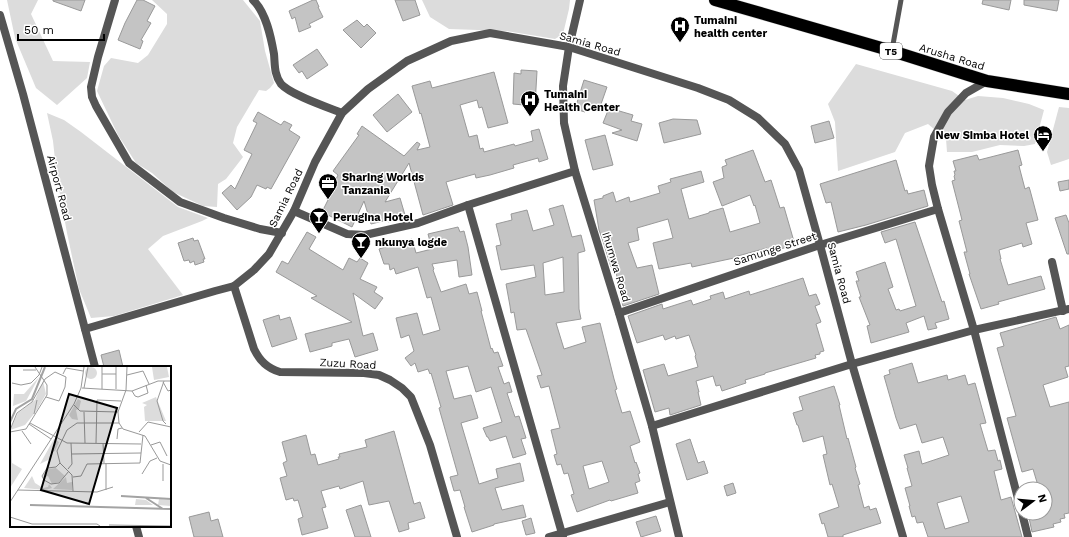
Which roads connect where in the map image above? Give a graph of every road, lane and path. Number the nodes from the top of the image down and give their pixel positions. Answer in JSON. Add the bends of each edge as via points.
{"nodes":[{"id":1,"x":115,"y":0,"type":"edge"},
{"id":2,"x":253,"y":0,"type":"edge"},
{"id":3,"x":580,"y":0,"type":"edge"},
{"id":4,"x":715,"y":0,"type":"edge"},
{"id":5,"x":901,"y":0,"type":"edge"},
{"id":6,"x":0,"y":15,"type":"edge"},
{"id":7,"x":569,"y":47,"type":"junction"},
{"id":8,"x":892,"y":51,"type":"junction"},
{"id":9,"x":987,"y":81,"type":"junction"},
{"id":10,"x":1069,"y":94,"type":"edge"},
{"id":11,"x":342,"y":113,"type":"junction"},
{"id":12,"x":575,"y":171,"type":"junction"},
{"id":13,"x":468,"y":205,"type":"junction"},
{"id":14,"x":938,"y":209,"type":"junction"},
{"id":15,"x":294,"y":211,"type":"junction"},
{"id":16,"x":282,"y":233,"type":"junction"},
{"id":17,"x":820,"y":246,"type":"junction"},
{"id":18,"x":1052,"y":262,"type":"dead end"},
{"id":19,"x":234,"y":286,"type":"junction"},
{"id":20,"x":1066,"y":310,"type":"edge"},
{"id":21,"x":619,"y":313,"type":"junction"},
{"id":22,"x":85,"y":329,"type":"junction"},
{"id":23,"x":974,"y":330,"type":"junction"},
{"id":24,"x":852,"y":364,"type":"junction"},
{"id":25,"x":95,"y":366,"type":"edge"},
{"id":26,"x":652,"y":426,"type":"junction"},
{"id":27,"x":1013,"y":481,"type":"edge"},
{"id":28,"x":670,"y":502,"type":"junction"},
{"id":29,"x":1024,"y":521,"type":"edge"},
{"id":30,"x":136,"y":527,"type":"edge"},
{"id":31,"x":563,"y":535,"type":"edge"},
{"id":32,"x":139,"y":537,"type":"edge"},
{"id":33,"x":457,"y":537,"type":"edge"},
{"id":34,"x":549,"y":537,"type":"edge"},
{"id":35,"x":679,"y":537,"type":"edge"},
{"id":36,"x":903,"y":537,"type":"edge"},
{"id":37,"x":1028,"y":537,"type":"edge"}],
"edges":[{"from":1,"to":16,"type":"street","via":[[91,87],[96,106],[129,163],[180,202],[260,229]]},
{"from":2,"to":11,"type":"street","via":[[267,26],[275,70],[282,84],[301,96]]},
{"from":3,"to":7,"type":"street","name":"Ihumwa Road"},
{"from":4,"to":8,"type":"highway","name":"Arusha Road","number":"T5"},
{"from":5,"to":8,"type":"lane"},
{"from":6,"to":22,"type":"street","name":"Airport Road"},
{"from":7,"to":11,"type":"street","name":"Samia Road","via":[[490,33],[451,41],[407,61],[368,89]]},
{"from":7,"to":12,"type":"street","name":"Ihumwa Road","via":[[563,86],[564,123]]},
{"from":7,"to":17,"type":"street","name":"Samia Road","via":[[698,88],[729,100],[758,118],[785,144],[799,170]]},
{"from":8,"to":9,"type":"highway","name":"Arusha Road","number":"T5"},
{"from":9,"to":10,"type":"highway","name":"Arusha Road","number":"T5"},
{"from":9,"to":14,"type":"street","via":[[966,93],[948,112],[934,137],[929,166]]},
{"from":11,"to":15,"type":"street","name":"Samia Road","via":[[315,162]]},
{"from":12,"to":13,"type":"street"},
{"from":12,"to":21,"type":"street","name":"Ihumwa Road"},
{"from":13,"to":15,"type":"street","via":[[418,223],[365,235],[347,234]]},
{"from":13,"to":31,"type":"street"},
{"from":14,"to":17,"type":"street","name":"Samunge Street"},
{"from":14,"to":23,"type":"street"},
{"from":15,"to":16,"type":"street","name":"Samia Road"},
{"from":16,"to":19,"type":"street","name":"Samia Road","via":[[269,254]]},
{"from":17,"to":21,"type":"street","name":"Samunge Street"},
{"from":17,"to":24,"type":"street","name":"Samia Road"},
{"from":18,"to":20,"type":"street"},
{"from":19,"to":22,"type":"street","name":"Samia Road"},
{"from":19,"to":33,"type":"street","name":"Zuzu Road","via":[[254,349],[264,364],[272,370],[379,375],[402,388],[411,397],[430,445]]},
{"from":20,"to":23,"type":"street"},
{"from":21,"to":26,"type":"street","name":"Ihumwa Road"},
{"from":22,"to":25,"type":"street","name":"Airport Road"},
{"from":23,"to":24,"type":"street"},
{"from":23,"to":27,"type":"street"},
{"from":24,"to":26,"type":"street"},
{"from":24,"to":36,"type":"street","name":"Samia Road"},
{"from":26,"to":28,"type":"street","name":"Ihumwa Road"},
{"from":28,"to":31,"type":"street"},
{"from":28,"to":35,"type":"street","name":"Ihumwa Road"},
{"from":29,"to":37,"type":"street"},
{"from":30,"to":32,"type":"street"},
{"from":31,"to":34,"type":"street"}]}
